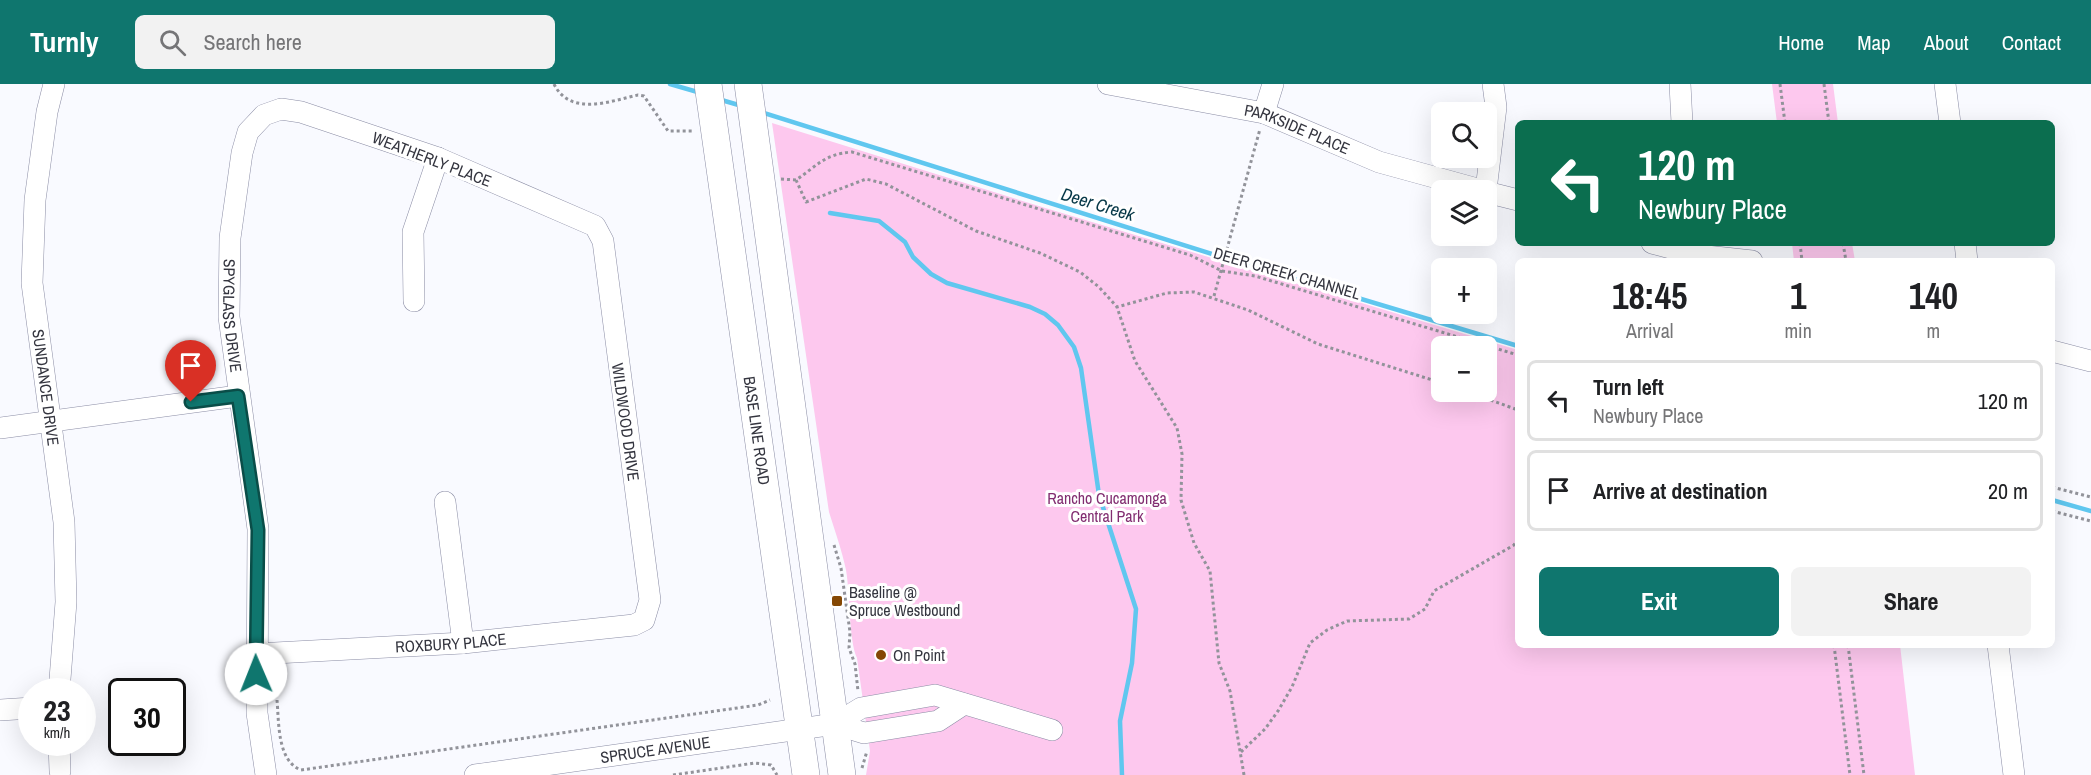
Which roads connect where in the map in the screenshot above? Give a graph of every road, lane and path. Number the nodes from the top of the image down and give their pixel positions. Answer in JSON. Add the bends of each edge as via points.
{"nodes":[{"id":1,"x":54,"y":84,"type":"edge"},
{"id":2,"x":554,"y":84,"type":"edge"},
{"id":3,"x":1108,"y":84,"type":"edge"},
{"id":4,"x":1273,"y":84,"type":"edge"},
{"id":5,"x":1493,"y":84,"type":"edge"},
{"id":6,"x":1680,"y":84,"type":"edge"},
{"id":7,"x":1780,"y":84,"type":"edge"},
{"id":8,"x":1824,"y":84,"type":"edge"},
{"id":9,"x":1945,"y":84,"type":"edge"},
{"id":10,"x":709,"y":91,"type":"edge"},
{"id":11,"x":750,"y":99,"type":"edge"},
{"id":12,"x":1264,"y":113,"type":"junction"},
{"id":13,"x":264,"y":115,"type":"joint"},
{"id":14,"x":1682,"y":120,"type":"edge"},
{"id":15,"x":1785,"y":120,"type":"edge"},
{"id":16,"x":1829,"y":120,"type":"edge"},
{"id":17,"x":1950,"y":120,"type":"edge"},
{"id":18,"x":694,"y":131,"type":"dead end"},
{"id":19,"x":438,"y":158,"type":"junction"},
{"id":20,"x":779,"y":178,"type":"dead end"},
{"id":21,"x":796,"y":180,"type":"junction"},
{"id":22,"x":1445,"y":180,"type":"edge"},
{"id":23,"x":1487,"y":180,"type":"edge"},
{"id":24,"x":1497,"y":194,"type":"edge"},
{"id":25,"x":1515,"y":199,"type":"edge"},
{"id":26,"x":595,"y":226,"type":"joint"},
{"id":27,"x":1665,"y":246,"type":"edge"},
{"id":28,"x":1724,"y":258,"type":"edge"},
{"id":29,"x":1222,"y":270,"type":"junction"},
{"id":30,"x":1214,"y":297,"type":"junction"},
{"id":31,"x":414,"y":301,"type":"dead end"},
{"id":32,"x":1117,"y":307,"type":"junction"},
{"id":33,"x":2055,"y":352,"type":"edge"},
{"id":34,"x":1515,"y":354,"type":"edge"},
{"id":35,"x":2091,"y":361,"type":"edge"},
{"id":36,"x":1431,"y":380,"type":"edge"},
{"id":37,"x":238,"y":396,"type":"junction"},
{"id":38,"x":1496,"y":402,"type":"edge"},
{"id":39,"x":1515,"y":409,"type":"edge"},
{"id":40,"x":51,"y":421,"type":"junction"},
{"id":41,"x":0,"y":428,"type":"edge"},
{"id":42,"x":2055,"y":488,"type":"edge"},
{"id":43,"x":2091,"y":497,"type":"edge"},
{"id":44,"x":445,"y":502,"type":"dead end"},
{"id":45,"x":2055,"y":513,"type":"edge"},
{"id":46,"x":2091,"y":521,"type":"edge"},
{"id":47,"x":1515,"y":544,"type":"edge"},
{"id":48,"x":644,"y":620,"type":"joint"},
{"id":49,"x":463,"y":643,"type":"junction"},
{"id":50,"x":1834,"y":648,"type":"edge"},
{"id":51,"x":1848,"y":648,"type":"edge"},
{"id":52,"x":1998,"y":648,"type":"edge"},
{"id":53,"x":256,"y":654,"type":"junction"},
{"id":54,"x":59,"y":678,"type":"edge"},
{"id":55,"x":277,"y":691,"type":"dead end"},
{"id":56,"x":770,"y":700,"type":"dead end"},
{"id":57,"x":18,"y":709,"type":"edge"},
{"id":58,"x":0,"y":710,"type":"edge"},
{"id":59,"x":835,"y":724,"type":"junction"},
{"id":60,"x":800,"y":730,"type":"junction"},
{"id":61,"x":1053,"y":730,"type":"dead end"},
{"id":62,"x":867,"y":752,"type":"dead end"},
{"id":63,"x":1240,"y":752,"type":"junction"},
{"id":64,"x":59,"y":756,"type":"edge"},
{"id":65,"x":60,"y":771,"type":"dead end"},
{"id":66,"x":851,"y":773,"type":"edge"},
{"id":67,"x":266,"y":775,"type":"edge"},
{"id":68,"x":475,"y":775,"type":"edge"},
{"id":69,"x":673,"y":775,"type":"edge"},
{"id":70,"x":777,"y":775,"type":"edge"},
{"id":71,"x":806,"y":775,"type":"edge"},
{"id":72,"x":1244,"y":775,"type":"edge"},
{"id":73,"x":1850,"y":775,"type":"edge"},
{"id":74,"x":1864,"y":775,"type":"edge"},
{"id":75,"x":2014,"y":775,"type":"edge"}],
"edges":[{"from":1,"to":40,"type":"street","name":"SUNDANCE DRIVE","via":[[35,200],[32,283]]},
{"from":2,"to":18,"type":"path","via":[[563,96],[583,104],[644,96],[668,131]]},
{"from":3,"to":12,"type":"street","name":"PARKSIDE PLACE"},
{"from":4,"to":12,"type":"street"},
{"from":5,"to":23,"type":"street","via":[[1496,107]]},
{"from":6,"to":14,"type":"street"},
{"from":7,"to":15,"type":"path"},
{"from":8,"to":16,"type":"path"},
{"from":9,"to":17,"type":"street"},
{"from":10,"to":60,"type":"main road","name":"BASE LINE ROAD"},
{"from":11,"to":59,"type":"main road"},
{"from":12,"to":22,"type":"street","name":"PARKSIDE PLACE","via":[[1379,162]]},
{"from":12,"to":29,"type":"path"},
{"from":13,"to":19,"type":"street","name":"WEATHERLY PLACE","via":[[281,109],[301,112]]},
{"from":13,"to":37,"type":"street","name":"SPYGLASS DRIVE","via":[[249,132],[242,153],[230,238],[229,316]]},
{"from":19,"to":26,"type":"street","name":"WEATHERLY PLACE"},
{"from":19,"to":31,"type":"street","via":[[413,232]]},
{"from":20,"to":21,"type":"path"},
{"from":21,"to":29,"type":"path","name":"DEER CREEK CHANNEL","via":[[820,160],[852,152],[1190,255]]},
{"from":21,"to":32,"type":"path","via":[[806,202],[866,179],[886,184],[976,231],[1040,253],[1080,272]]},
{"from":24,"to":25,"type":"street"},
{"from":26,"to":48,"type":"street","name":"WILDWOOD DRIVE","via":[[603,241],[650,600]]},
{"from":27,"to":28,"type":"street"},
{"from":29,"to":30,"type":"path"},
{"from":29,"to":34,"type":"path","name":"DEER CREEK CHANNEL","via":[[1255,276]]},
{"from":30,"to":32,"type":"path","via":[[1181,291]]},
{"from":30,"to":36,"type":"path","via":[[1318,344]]},
{"from":32,"to":63,"type":"path","via":[[1135,361],[1177,428],[1182,454],[1181,500],[1194,543],[1210,571],[1219,663],[1230,691]]},
{"from":33,"to":35,"type":"street"},
{"from":37,"to":40,"type":"street"},
{"from":37,"to":53,"type":"street","name":"SPYGLASS DRIVE","via":[[258,530]]},
{"from":38,"to":39,"type":"path"},
{"from":40,"to":41,"type":"street"},
{"from":40,"to":54,"type":"street","name":"SUNDANCE DRIVE","via":[[66,567]]},
{"from":42,"to":43,"type":"path"},
{"from":44,"to":49,"type":"street"},
{"from":45,"to":46,"type":"path"},
{"from":47,"to":63,"type":"path","via":[[1434,591],[1425,609],[1409,619],[1347,621],[1327,630],[1310,643],[1278,711]]},
{"from":48,"to":49,"type":"street","name":"ROXBURY PLACE","via":[[634,625]]},
{"from":49,"to":53,"type":"street","name":"ROXBURY PLACE"},
{"from":50,"to":73,"type":"path"},
{"from":51,"to":74,"type":"path"},
{"from":52,"to":75,"type":"street"},
{"from":53,"to":67,"type":"street","name":"SPYGLASS DRIVE","via":[[257,713]]},
{"from":55,"to":56,"type":"path","via":[[283,750],[288,762],[301,770],[759,705]]},
{"from":57,"to":58,"type":"street"},
{"from":59,"to":60,"type":"street","name":"SPRUCE AVENUE"},
{"from":59,"to":61,"type":"street","via":[[864,733],[938,721],[964,704]]},
{"from":59,"to":66,"type":"main road"},
{"from":60,"to":68,"type":"street","name":"SPRUCE AVENUE"},
{"from":60,"to":71,"type":"main road","name":"BASE LINE ROAD"},
{"from":62,"to":66,"type":"path"},
{"from":63,"to":72,"type":"path"},
{"from":64,"to":65,"type":"street"},
{"from":69,"to":70,"type":"path","via":[[756,763],[771,765]]}]}
